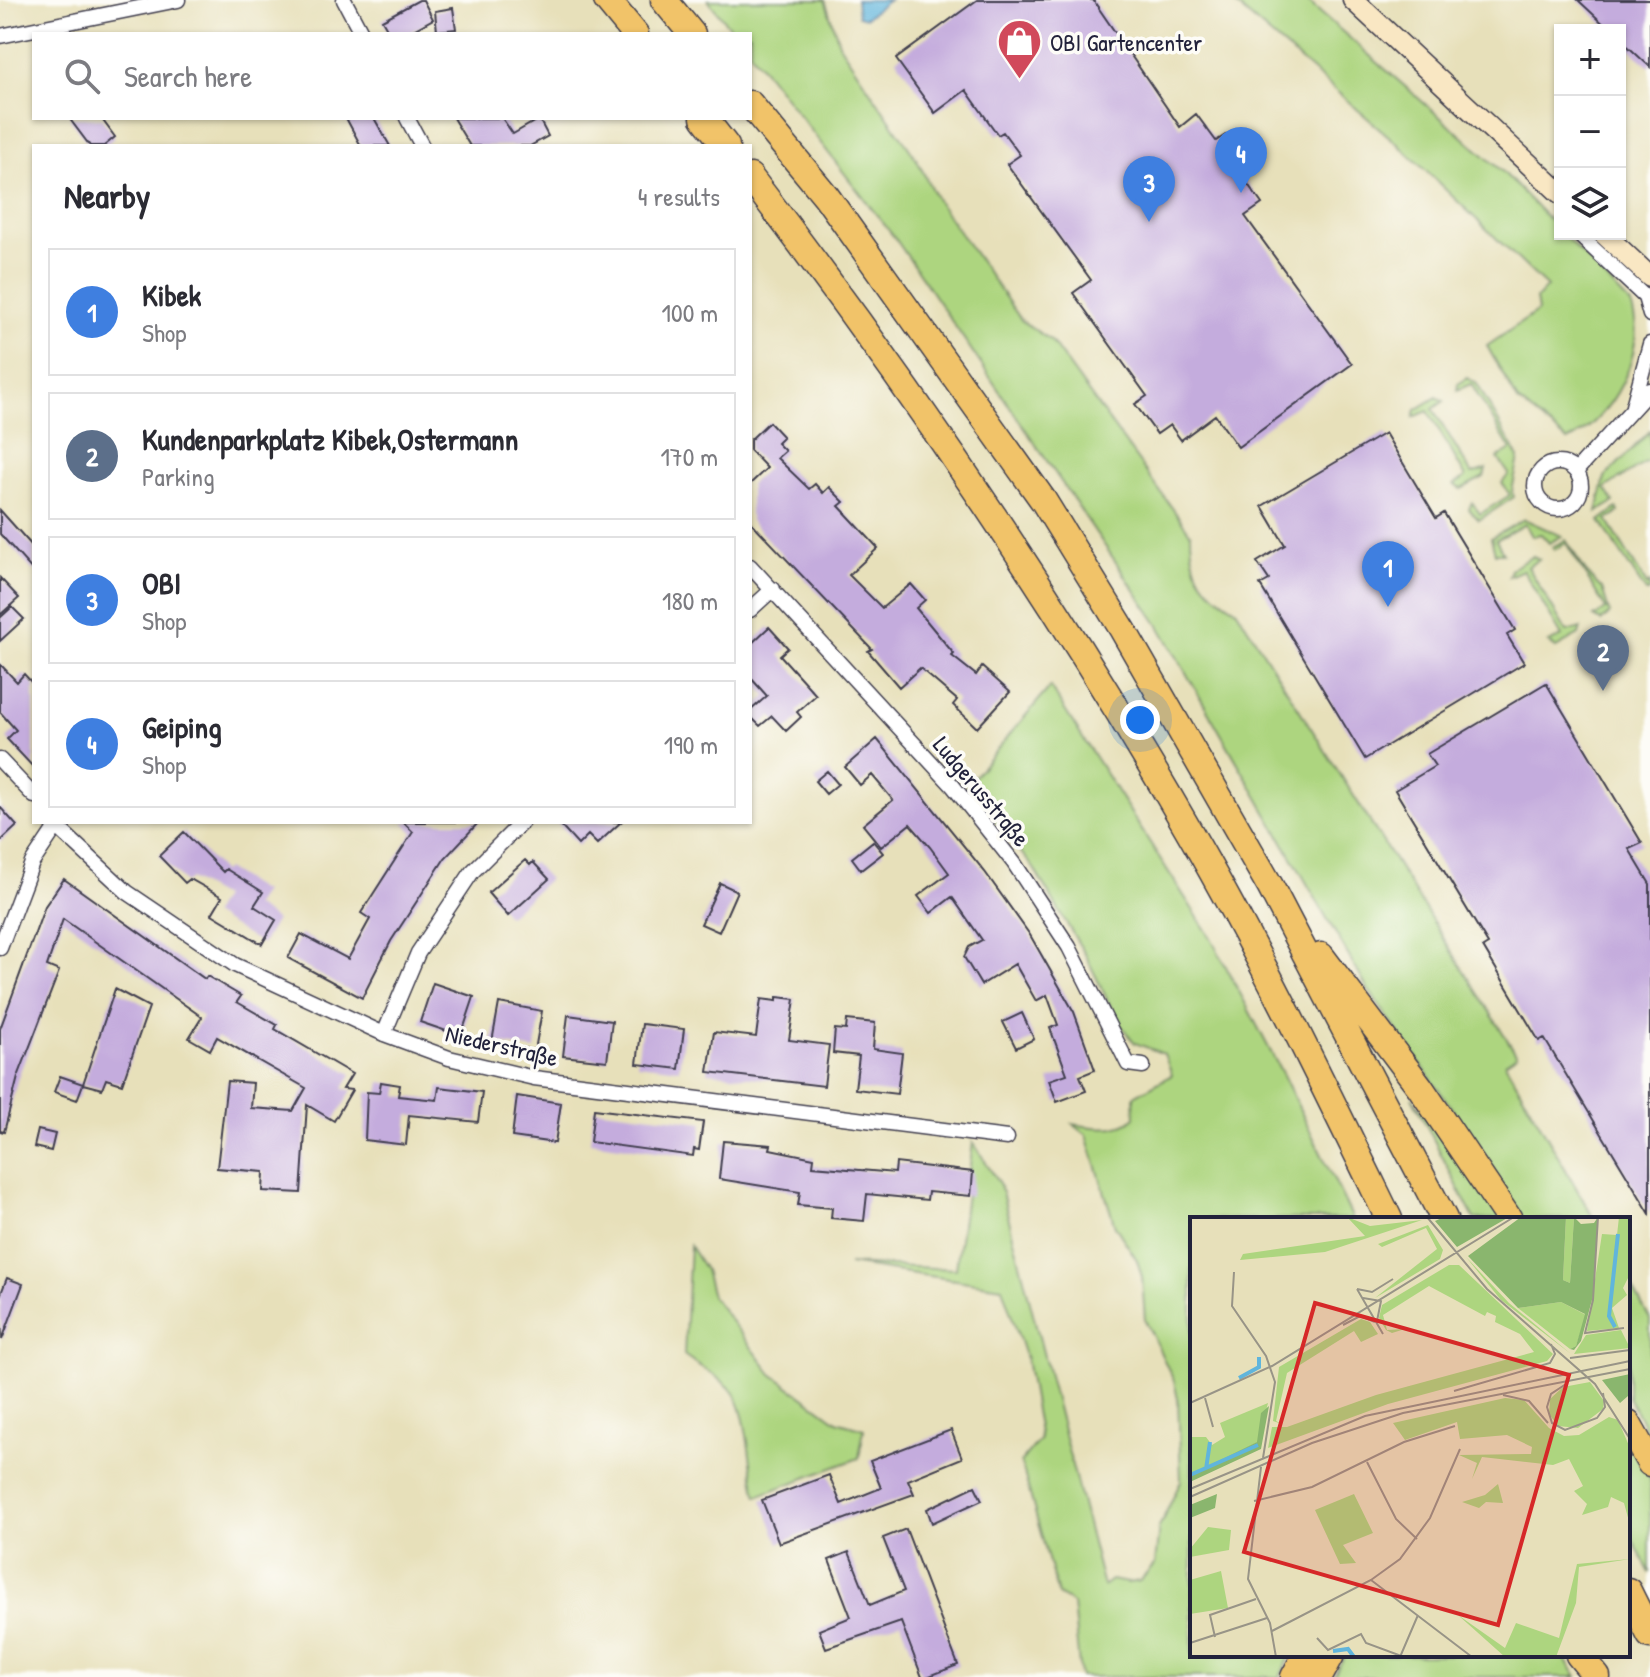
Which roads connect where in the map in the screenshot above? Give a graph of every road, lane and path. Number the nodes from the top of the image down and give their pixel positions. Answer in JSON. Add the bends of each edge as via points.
{"nodes":[{"id":1,"x":178,"y":0,"type":"edge"},
{"id":2,"x":344,"y":0,"type":"edge"},
{"id":3,"x":607,"y":0,"type":"edge"},
{"id":4,"x":664,"y":0,"type":"edge"},
{"id":5,"x":1353,"y":0,"type":"edge"},
{"id":6,"x":361,"y":32,"type":"edge"},
{"id":7,"x":633,"y":32,"type":"edge"},
{"id":8,"x":690,"y":32,"type":"edge"},
{"id":9,"x":0,"y":36,"type":"edge"},
{"id":10,"x":752,"y":106,"type":"edge"},
{"id":11,"x":408,"y":120,"type":"edge"},
{"id":12,"x":706,"y":120,"type":"edge"},
{"id":13,"x":421,"y":144,"type":"edge"},
{"id":14,"x":724,"y":144,"type":"edge"},
{"id":15,"x":752,"y":180,"type":"edge"},
{"id":16,"x":1554,"y":187,"type":"edge"},
{"id":17,"x":1584,"y":240,"type":"edge"},
{"id":18,"x":1610,"y":240,"type":"edge"},
{"id":19,"x":1650,"y":277,"type":"edge"},
{"id":20,"x":1650,"y":315,"type":"edge"},
{"id":21,"x":1650,"y":344,"type":"edge"},
{"id":22,"x":1650,"y":390,"type":"edge"},
{"id":23,"x":1650,"y":404,"type":"edge"},
{"id":24,"x":1631,"y":410,"type":"junction"},
{"id":25,"x":1576,"y":471,"type":"dead end"},
{"id":26,"x":752,"y":568,"type":"edge"},
{"id":27,"x":773,"y":589,"type":"junction"},
{"id":28,"x":752,"y":608,"type":"edge"},
{"id":29,"x":0,"y":760,"type":"edge"},
{"id":30,"x":32,"y":794,"type":"edge"},
{"id":31,"x":54,"y":824,"type":"edge"},
{"id":32,"x":520,"y":824,"type":"edge"},
{"id":33,"x":1270,"y":886,"type":"junction"},
{"id":34,"x":0,"y":948,"type":"edge"},
{"id":35,"x":384,"y":1034,"type":"junction"},
{"id":36,"x":1143,"y":1066,"type":"dead end"},
{"id":37,"x":1007,"y":1138,"type":"dead end"},
{"id":38,"x":1388,"y":1217,"type":"edge"},
{"id":39,"x":1443,"y":1217,"type":"edge"},
{"id":40,"x":1508,"y":1217,"type":"edge"},
{"id":41,"x":1630,"y":1428,"type":"edge"},
{"id":42,"x":1650,"y":1463,"type":"edge"},
{"id":43,"x":1630,"y":1595,"type":"edge"},
{"id":44,"x":1650,"y":1635,"type":"edge"},
{"id":45,"x":1305,"y":1657,"type":"edge"},
{"id":46,"x":1330,"y":1657,"type":"edge"},
{"id":47,"x":1581,"y":1657,"type":"edge"},
{"id":48,"x":1605,"y":1657,"type":"edge"},
{"id":49,"x":1294,"y":1677,"type":"edge"},
{"id":50,"x":1319,"y":1677,"type":"edge"},
{"id":51,"x":1597,"y":1677,"type":"edge"},
{"id":52,"x":1615,"y":1677,"type":"edge"}],
"edges":[{"from":1,"to":9,"type":"street"},
{"from":2,"to":6,"type":"street"},
{"from":3,"to":7,"type":"highway"},
{"from":4,"to":8,"type":"highway"},
{"from":5,"to":16,"type":"main road"},
{"from":10,"to":33,"type":"highway","via":[[826,196],[1043,500]]},
{"from":11,"to":13,"type":"street"},
{"from":12,"to":14,"type":"highway"},
{"from":15,"to":38,"type":"highway","via":[[945,440],[1127,726],[1287,1010]]},
{"from":17,"to":20,"type":"street","via":[[1645,297]]},
{"from":18,"to":19,"type":"main road"},
{"from":21,"to":24,"type":"street"},
{"from":22,"to":24,"type":"street"},
{"from":23,"to":24,"type":"street"},
{"from":24,"to":25,"type":"street"},
{"from":26,"to":27,"type":"street","name":"Ludgerusstraße"},
{"from":27,"to":28,"type":"street"},
{"from":27,"to":36,"type":"street","name":"Ludgerusstraße","via":[[953,786],[1005,852],[1069,947],[1128,1064]]},
{"from":29,"to":30,"type":"street"},
{"from":31,"to":34,"type":"street","via":[[32,863]]},
{"from":31,"to":35,"type":"street","name":"Niederstraße","via":[[127,892],[235,965]]},
{"from":32,"to":35,"type":"street","via":[[472,872],[418,953]]},
{"from":33,"to":39,"type":"highway"},
{"from":33,"to":40,"type":"highway"},
{"from":35,"to":37,"type":"street","name":"Niederstraße","via":[[449,1058],[534,1078]]},
{"from":41,"to":42,"type":"highway"},
{"from":43,"to":44,"type":"highway"},
{"from":45,"to":49,"type":"highway"},
{"from":46,"to":50,"type":"highway"},
{"from":47,"to":51,"type":"highway"},
{"from":48,"to":52,"type":"highway"}]}
